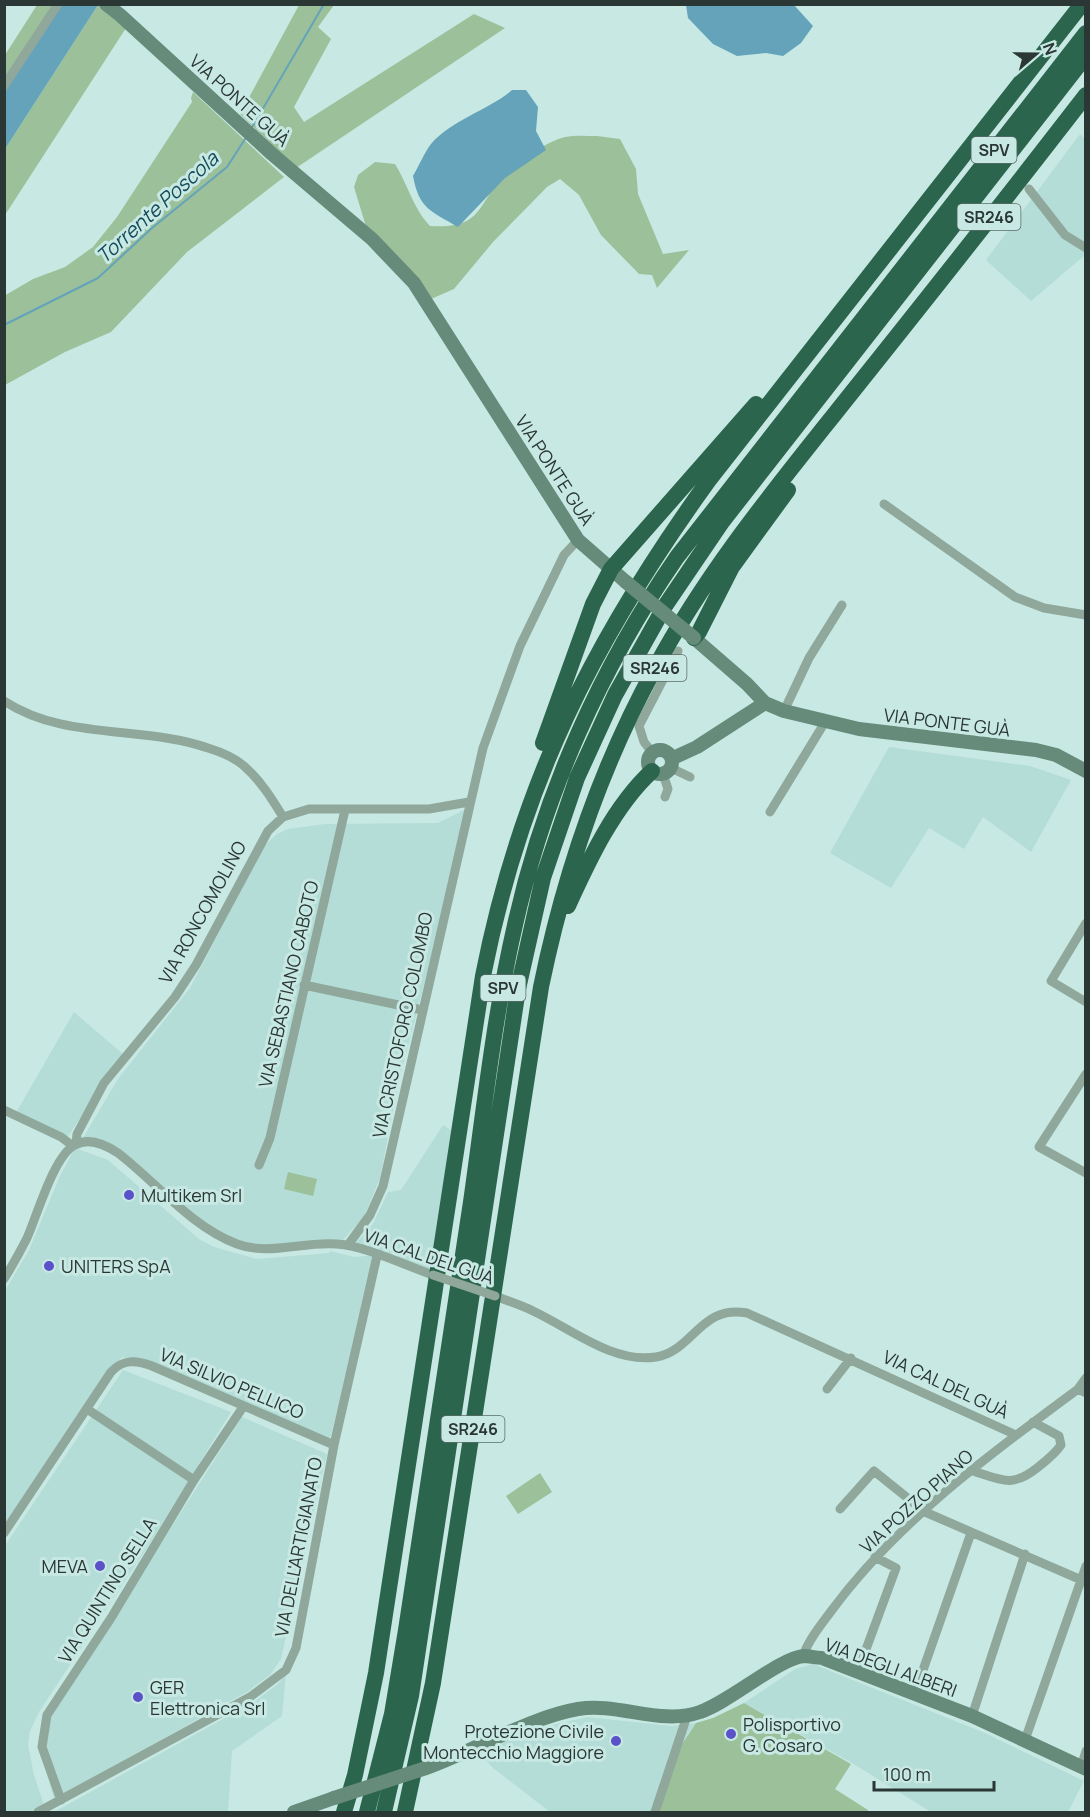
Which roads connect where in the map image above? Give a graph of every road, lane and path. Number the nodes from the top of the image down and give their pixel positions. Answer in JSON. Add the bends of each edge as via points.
{"nodes":[{"id":1,"x":58,"y":4,"type":"edge"},
{"id":2,"x":1082,"y":4,"type":"edge"},
{"id":3,"x":110,"y":7,"type":"edge"},
{"id":4,"x":1086,"y":33,"type":"edge"},
{"id":5,"x":1086,"y":56,"type":"edge"},
{"id":6,"x":4,"y":86,"type":"edge"},
{"id":7,"x":1086,"y":95,"type":"edge"},
{"id":8,"x":1029,"y":189,"type":"dead end"},
{"id":9,"x":1086,"y":248,"type":"edge"},
{"id":10,"x":843,"y":309,"type":"junction"},
{"id":11,"x":888,"y":347,"type":"junction"},
{"id":12,"x":884,"y":504,"type":"dead end"},
{"id":13,"x":578,"y":540,"type":"junction"},
{"id":14,"x":611,"y":569,"type":"junction"},
{"id":15,"x":842,"y":605,"type":"dead end"},
{"id":16,"x":1086,"y":615,"type":"edge"},
{"id":17,"x":694,"y":638,"type":"junction"},
{"id":18,"x":678,"y":651,"type":"dead end"},
{"id":19,"x":4,"y":701,"type":"edge"},
{"id":20,"x":765,"y":703,"type":"junction"},
{"id":21,"x":784,"y":711,"type":"junction"},
{"id":22,"x":825,"y":722,"type":"junction"},
{"id":23,"x":652,"y":752,"type":"junction"},
{"id":24,"x":664,"y":768,"type":"junction"},
{"id":25,"x":1086,"y":771,"type":"edge"},
{"id":26,"x":690,"y":777,"type":"dead end"},
{"id":27,"x":665,"y":797,"type":"dead end"},
{"id":28,"x":469,"y":802,"type":"junction"},
{"id":29,"x":345,"y":810,"type":"junction"},
{"id":30,"x":770,"y":812,"type":"dead end"},
{"id":31,"x":283,"y":817,"type":"junction"},
{"id":32,"x":1086,"y":923,"type":"edge"},
{"id":33,"x":493,"y":928,"type":"junction"},
{"id":34,"x":304,"y":985,"type":"junction"},
{"id":35,"x":1086,"y":1002,"type":"edge"},
{"id":36,"x":422,"y":1010,"type":"junction"},
{"id":37,"x":531,"y":1043,"type":"junction"},
{"id":38,"x":1086,"y":1074,"type":"edge"},
{"id":39,"x":4,"y":1110,"type":"edge"},
{"id":40,"x":74,"y":1145,"type":"junction"},
{"id":41,"x":259,"y":1165,"type":"dead end"},
{"id":42,"x":1086,"y":1173,"type":"edge"},
{"id":43,"x":348,"y":1245,"type":"junction"},
{"id":44,"x":377,"y":1256,"type":"junction"},
{"id":45,"x":4,"y":1279,"type":"edge"},
{"id":46,"x":850,"y":1358,"type":"junction"},
{"id":47,"x":1086,"y":1378,"type":"edge"},
{"id":48,"x":827,"y":1389,"type":"dead end"},
{"id":49,"x":1082,"y":1391,"type":"edge"},
{"id":50,"x":243,"y":1407,"type":"junction"},
{"id":51,"x":87,"y":1409,"type":"junction"},
{"id":52,"x":1033,"y":1422,"type":"junction"},
{"id":53,"x":1016,"y":1435,"type":"junction"},
{"id":54,"x":334,"y":1445,"type":"junction"},
{"id":55,"x":972,"y":1471,"type":"junction"},
{"id":56,"x":194,"y":1480,"type":"junction"},
{"id":57,"x":840,"y":1509,"type":"dead end"},
{"id":58,"x":925,"y":1512,"type":"junction"},
{"id":59,"x":4,"y":1533,"type":"edge"},
{"id":60,"x":971,"y":1533,"type":"junction"},
{"id":61,"x":1025,"y":1554,"type":"junction"},
{"id":62,"x":875,"y":1557,"type":"junction"},
{"id":63,"x":1086,"y":1566,"type":"edge"},
{"id":64,"x":1083,"y":1581,"type":"edge"},
{"id":65,"x":803,"y":1656,"type":"junction"},
{"id":66,"x":858,"y":1671,"type":"junction"},
{"id":67,"x":915,"y":1693,"type":"junction"},
{"id":68,"x":687,"y":1716,"type":"junction"},
{"id":69,"x":972,"y":1716,"type":"junction"},
{"id":70,"x":1025,"y":1740,"type":"junction"},
{"id":71,"x":1086,"y":1751,"type":"edge"},
{"id":72,"x":1083,"y":1768,"type":"edge"},
{"id":73,"x":61,"y":1800,"type":"junction"},
{"id":74,"x":38,"y":1812,"type":"edge"},
{"id":75,"x":294,"y":1812,"type":"edge"},
{"id":76,"x":344,"y":1812,"type":"edge"},
{"id":77,"x":368,"y":1812,"type":"edge"},
{"id":78,"x":384,"y":1812,"type":"edge"},
{"id":79,"x":405,"y":1812,"type":"edge"},
{"id":80,"x":656,"y":1812,"type":"edge"}],
"edges":[{"from":1,"to":6,"type":"street"},
{"from":2,"to":10,"type":"highway"},
{"from":3,"to":13,"type":"street","name":"VIA PONTE GUÀ","via":[[372,240],[414,283]]},
{"from":4,"to":77,"type":"highway","number":"SPV","via":[[682,550],[614,660],[561,776],[524,885],[506,968],[406,1630],[392,1714]]},
{"from":5,"to":78,"type":"highway","number":"SPV","via":[[699,554],[634,658],[577,778],[543,878],[518,989],[416,1667]]},
{"from":7,"to":11,"type":"highway","number":"SR246"},
{"from":8,"to":9,"type":"street","via":[[1065,235]]},
{"from":10,"to":14,"type":"highway"},
{"from":10,"to":33,"type":"highway","via":[[667,539],[603,641],[539,779]]},
{"from":11,"to":17,"type":"highway","via":[[732,567]]},
{"from":11,"to":37,"type":"highway","number":"SR246","via":[[710,577],[633,709],[606,768],[571,864],[549,945]]},
{"from":12,"to":16,"type":"street","via":[[1015,597],[1044,608]]},
{"from":13,"to":14,"type":"street","name":"VIA PONTE GUÀ"},
{"from":13,"to":28,"type":"street","name":"VIA CRISTOFORO COLOMBO","via":[[564,555],[520,646],[483,748]]},
{"from":14,"to":17,"type":"street","name":"VIA PONTE GUÀ","bridge":true},
{"from":14,"to":33,"type":"highway","via":[[570,663],[510,842]]},
{"from":15,"to":21,"type":"street","via":[[809,658]]},
{"from":17,"to":20,"type":"street","name":"VIA PONTE GUÀ"},
{"from":18,"to":23,"type":"street","via":[[639,726]]},
{"from":19,"to":31,"type":"street","via":[[70,726],[185,740],[231,756],[267,791]]},
{"from":20,"to":21,"type":"street","name":"VIA PONTE GUÀ"},
{"from":20,"to":24,"type":"street"},
{"from":21,"to":22,"type":"street","name":"VIA PONTE GUÀ"},
{"from":22,"to":25,"type":"street","name":"VIA PONTE GUÀ","via":[[1036,750],[1056,755]]},
{"from":22,"to":30,"type":"street"},
{"from":23,"to":24,"type":"street","via":[[648,764]]},
{"from":23,"to":24,"type":"street","via":[[664,750]]},
{"from":24,"to":26,"type":"street"},
{"from":24,"to":27,"type":"street","via":[[668,789]]},
{"from":24,"to":37,"type":"highway","via":[[625,803],[595,850],[564,914]]},
{"from":28,"to":29,"type":"street","via":[[429,809]]},
{"from":28,"to":36,"type":"street","name":"VIA CRISTOFORO COLOMBO"},
{"from":29,"to":31,"type":"street","via":[[309,809]]},
{"from":29,"to":34,"type":"street","name":"VIA SEBASTIANO CABOTO"},
{"from":31,"to":40,"type":"street","name":"VIA RONCOMOLINO","via":[[256,849],[186,982],[104,1083]]},
{"from":32,"to":35,"type":"street","via":[[1051,981]]},
{"from":33,"to":76,"type":"highway","via":[[376,1673]]},
{"from":34,"to":36,"type":"street"},
{"from":34,"to":41,"type":"street","name":"VIA SEBASTIANO CABOTO","via":[[270,1138]]},
{"from":36,"to":43,"type":"street","name":"VIA CRISTOFORO COLOMBO","via":[[383,1186],[370,1215]]},
{"from":37,"to":79,"type":"highway","number":"SR246","via":[[435,1672]]},
{"from":38,"to":42,"type":"street","via":[[1039,1147]]},
{"from":39,"to":40,"type":"street","name":"VIA CAL DEL GUÀ"},
{"from":40,"to":43,"type":"street","name":"VIA CAL DEL GUÀ","via":[[91,1142],[107,1146],[209,1231],[239,1245],[261,1249],[314,1243]]},
{"from":40,"to":45,"type":"street","name":"VIA RONCOMOLINO","via":[[57,1167],[26,1240]]},
{"from":43,"to":44,"type":"street","name":"VIA CAL DEL GUÀ"},
{"from":44,"to":46,"type":"street","name":"VIA CAL DEL GUÀ","bridge":true,"via":[[534,1311],[592,1342],[634,1356],[654,1357],[671,1352],[716,1316],[738,1312],[763,1319]]},
{"from":44,"to":54,"type":"street","name":"VIA DELL'ARTIGIANATO"},
{"from":46,"to":48,"type":"street"},
{"from":46,"to":53,"type":"street","name":"VIA CAL DEL GUÀ"},
{"from":47,"to":49,"type":"street","name":"VIA CAL DEL GUÀ"},
{"from":49,"to":52,"type":"street","name":"VIA CAL DEL GUÀ"},
{"from":50,"to":51,"type":"street","name":"VIA SILVIO PELLICO","via":[[141,1362],[126,1362],[116,1367]]},
{"from":50,"to":54,"type":"street","name":"VIA SILVIO PELLICO"},
{"from":50,"to":56,"type":"street","name":"VIA QUINTINO SELLA"},
{"from":51,"to":56,"type":"street"},
{"from":51,"to":59,"type":"street"},
{"from":52,"to":53,"type":"street","name":"VIA CAL DEL GUÀ"},
{"from":52,"to":55,"type":"street","via":[[1059,1436],[1061,1445],[1055,1454],[1017,1481]]},
{"from":53,"to":55,"type":"street","name":"VIA POZZO PIANO"},
{"from":54,"to":73,"type":"street","name":"VIA DELL'ARTIGIANATO","via":[[296,1648],[286,1670],[250,1697]]},
{"from":55,"to":58,"type":"street","name":"VIA POZZO PIANO"},
{"from":56,"to":73,"type":"street","name":"VIA QUINTINO SELLA","via":[[111,1618],[46,1715],[42,1747]]},
{"from":57,"to":58,"type":"street","via":[[874,1471]]},
{"from":58,"to":60,"type":"street"},
{"from":58,"to":62,"type":"street","name":"VIA POZZO PIANO"},
{"from":60,"to":61,"type":"street"},
{"from":60,"to":67,"type":"street"},
{"from":61,"to":64,"type":"street"},
{"from":61,"to":69,"type":"street"},
{"from":62,"to":65,"type":"street","name":"VIA POZZO PIANO","via":[[807,1644]]},
{"from":62,"to":66,"type":"street","via":[[896,1568]]},
{"from":63,"to":64,"type":"street"},
{"from":64,"to":70,"type":"street"},
{"from":65,"to":66,"type":"street","name":"VIA DEGLI ALBERI","via":[[822,1658]]},
{"from":65,"to":68,"type":"street","name":"VIA DEGLI ALBERI","via":[[725,1701]]},
{"from":66,"to":67,"type":"street","name":"VIA DEGLI ALBERI"},
{"from":67,"to":69,"type":"street","name":"VIA DEGLI ALBERI"},
{"from":68,"to":75,"type":"street","bridge":true,"via":[[614,1708],[578,1709],[550,1716],[426,1768]]},
{"from":68,"to":80,"type":"street"},
{"from":69,"to":70,"type":"street","name":"VIA DEGLI ALBERI"},
{"from":70,"to":72,"type":"street","name":"VIA DEGLI ALBERI"},
{"from":71,"to":72,"type":"street"},
{"from":73,"to":74,"type":"street","name":"VIA DELL'ARTIGIANATO"}]}
